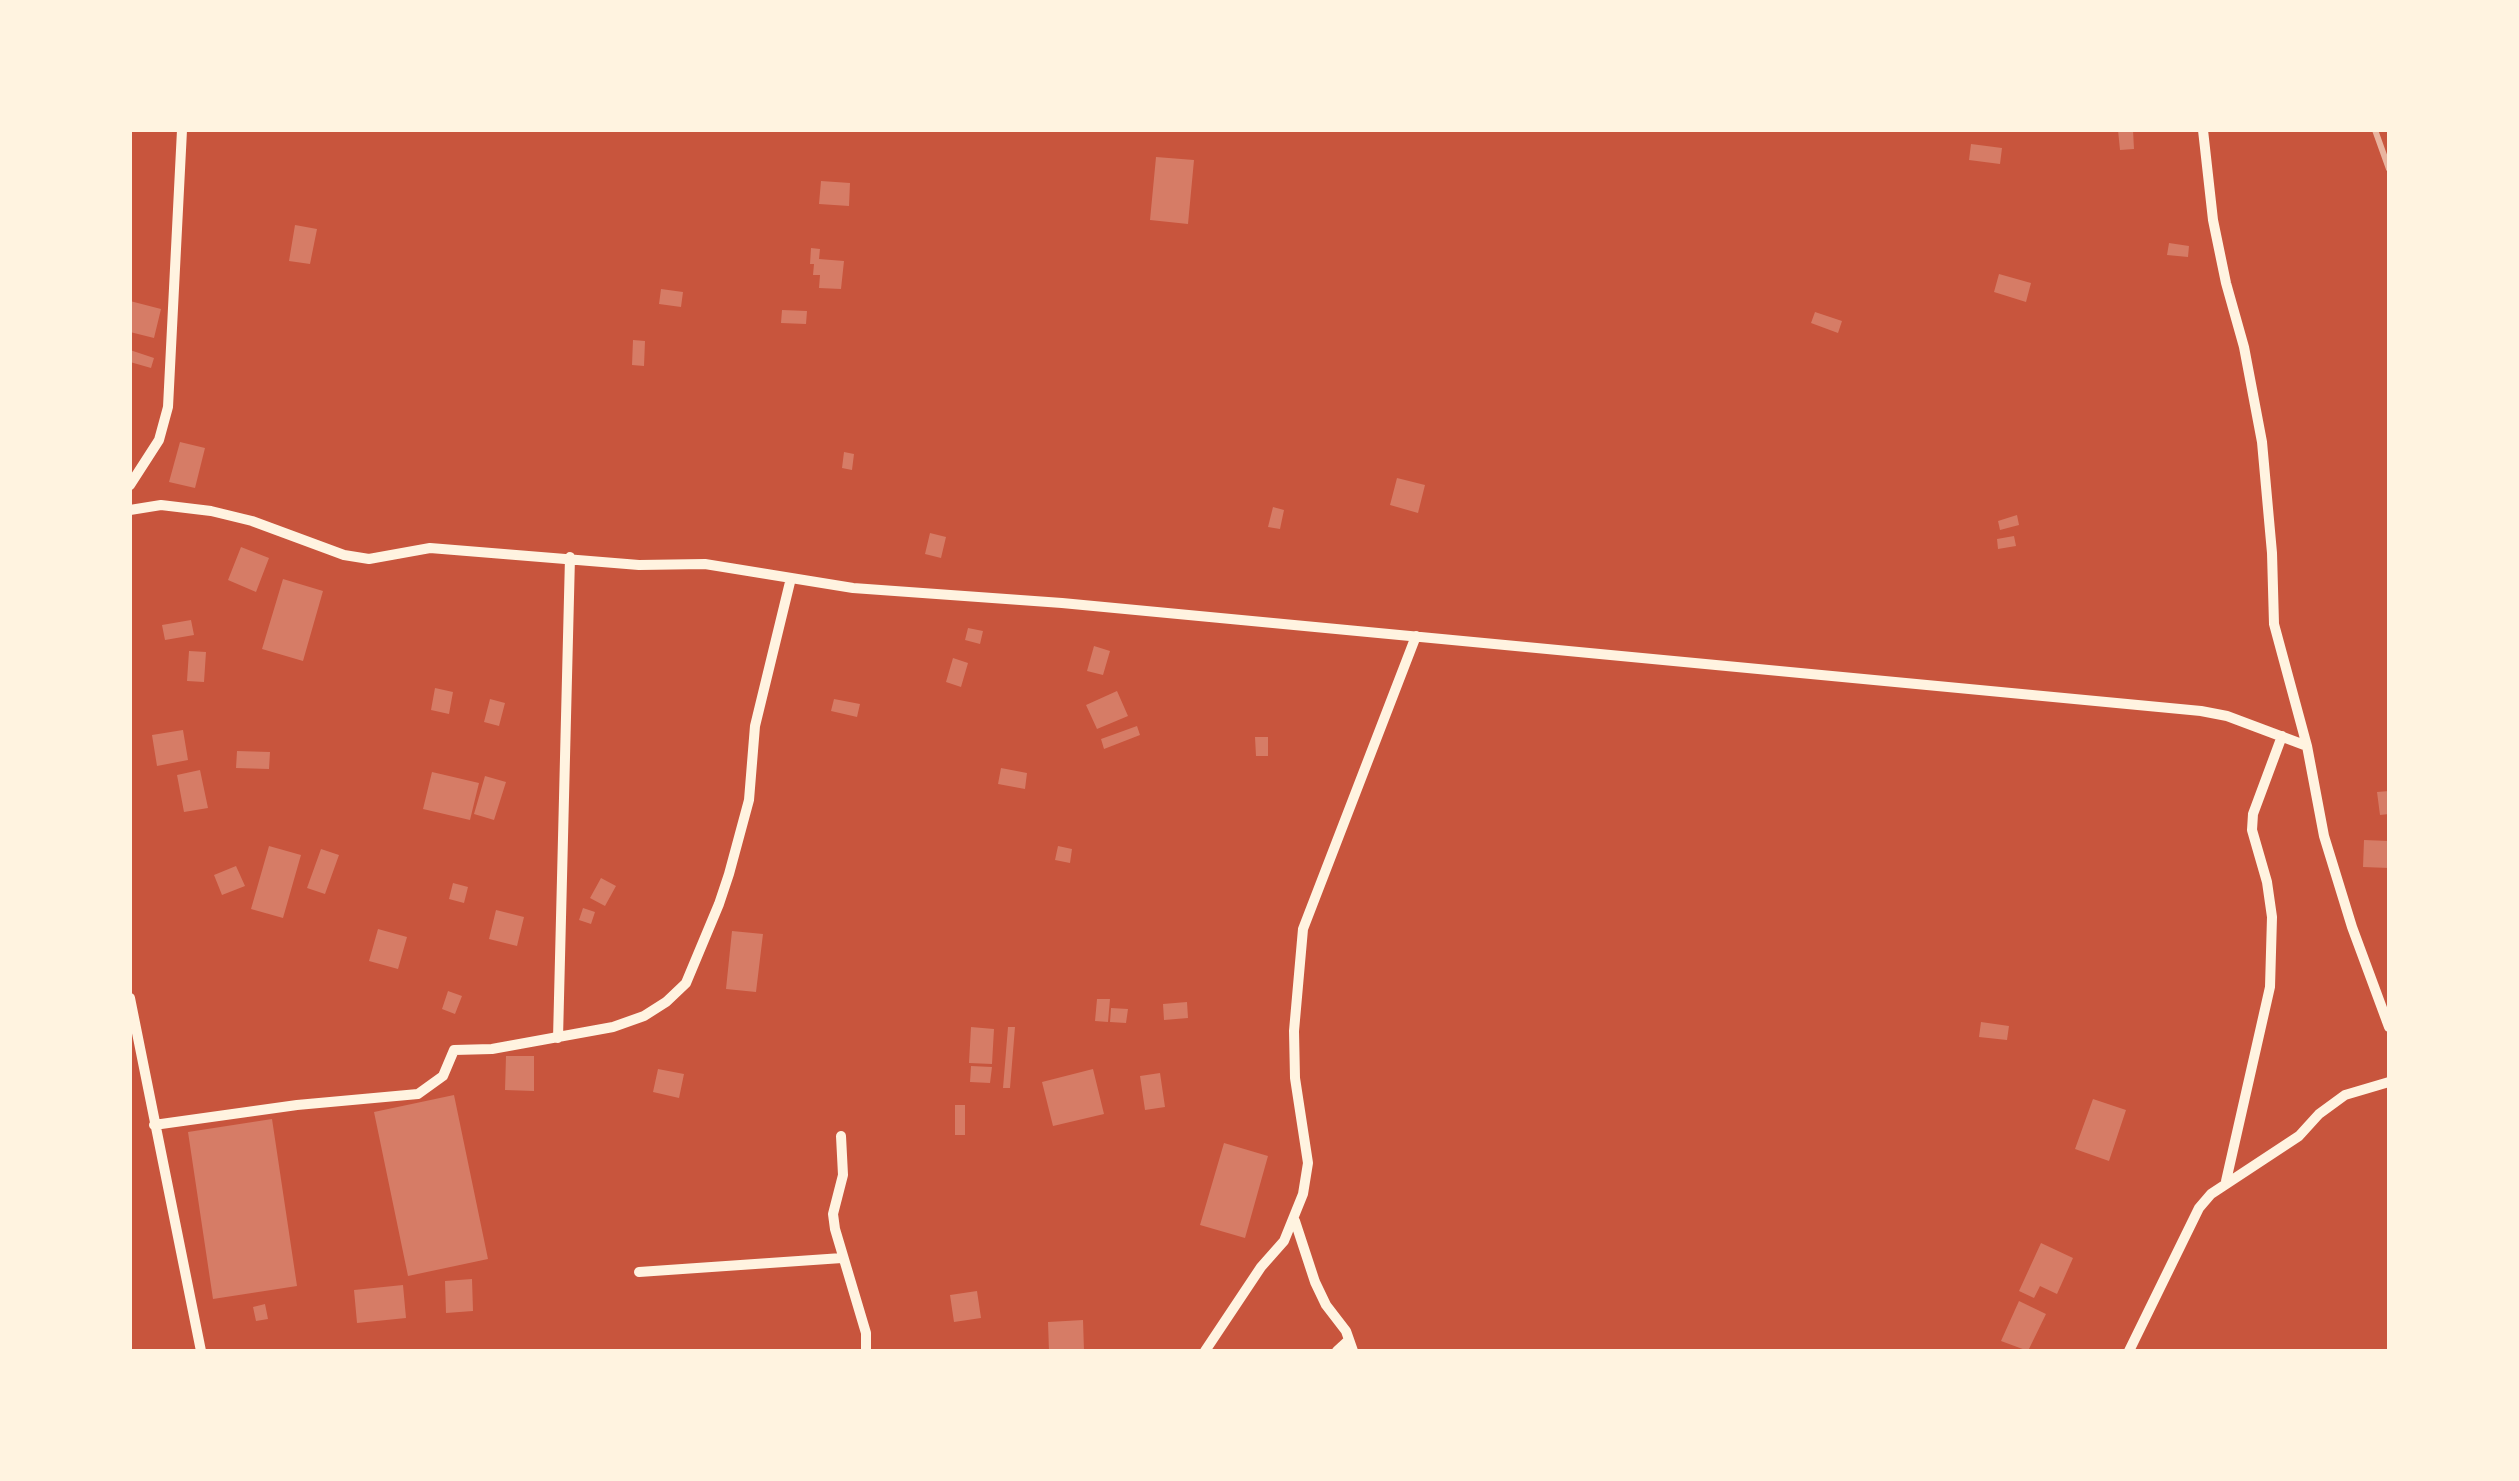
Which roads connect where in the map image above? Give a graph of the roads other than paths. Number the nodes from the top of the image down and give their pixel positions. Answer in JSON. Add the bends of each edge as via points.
{"nodes":[{"id":1,"x":182,"y":130,"type":"edge"},
{"id":2,"x":2204,"y":130,"type":"edge"},
{"id":3,"x":130,"y":485,"type":"edge"},
{"id":4,"x":130,"y":510,"type":"edge"},
{"id":5,"x":570,"y":558,"type":"junction"},
{"id":6,"x":791,"y":578,"type":"junction"},
{"id":7,"x":1416,"y":636,"type":"junction"},
{"id":8,"x":2282,"y":736,"type":"junction"},
{"id":9,"x":2307,"y":746,"type":"junction"},
{"id":10,"x":130,"y":998,"type":"edge"},
{"id":11,"x":2389,"y":1028,"type":"edge"},
{"id":12,"x":558,"y":1038,"type":"junction"},
{"id":13,"x":2389,"y":1082,"type":"edge"},
{"id":14,"x":154,"y":1124,"type":"junction"},
{"id":15,"x":841,"y":1136,"type":"dead end"},
{"id":16,"x":2226,"y":1181,"type":"junction"},
{"id":17,"x":1294,"y":1221,"type":"junction"},
{"id":18,"x":842,"y":1258,"type":"junction"},
{"id":19,"x":639,"y":1272,"type":"dead end"},
{"id":20,"x":1351,"y":1346,"type":"edge"},
{"id":21,"x":201,"y":1351,"type":"edge"},
{"id":22,"x":866,"y":1351,"type":"edge"},
{"id":23,"x":1206,"y":1351,"type":"edge"},
{"id":24,"x":1337,"y":1351,"type":"edge"},
{"id":25,"x":2129,"y":1351,"type":"edge"}],
"edges":[{"from":1,"to":3,"type":"street","via":[[168,407],[158,440]]},
{"from":2,"to":9,"type":"street","via":[[2213,220],[2262,442],[2274,624]]},
{"from":4,"to":5,"type":"street","via":[[160,505],[212,511],[368,559],[430,548]]},
{"from":5,"to":6,"type":"street","via":[[705,564]]},
{"from":5,"to":12,"type":"street"},
{"from":6,"to":7,"type":"street"},
{"from":6,"to":12,"type":"street","via":[[755,726],[749,800],[719,904],[686,983],[644,1016]]},
{"from":7,"to":8,"type":"street","via":[[2201,711]]},
{"from":7,"to":17,"type":"street","via":[[1303,929],[1295,1078],[1308,1163]]},
{"from":8,"to":9,"type":"street"},
{"from":8,"to":16,"type":"street","via":[[2252,830],[2272,916],[2270,987]]},
{"from":9,"to":11,"type":"street","via":[[2324,836]]},
{"from":10,"to":14,"type":"street"},
{"from":12,"to":14,"type":"street","via":[[454,1050],[443,1076],[418,1094]]},
{"from":13,"to":16,"type":"street","via":[[2345,1095],[2300,1136]]},
{"from":14,"to":21,"type":"street"},
{"from":15,"to":18,"type":"street","via":[[844,1175],[833,1214]]},
{"from":16,"to":25,"type":"street","via":[[2199,1208]]},
{"from":17,"to":20,"type":"street","via":[[1314,1282]]},
{"from":17,"to":23,"type":"street"},
{"from":18,"to":19,"type":"street"},
{"from":18,"to":22,"type":"street"},
{"from":20,"to":24,"type":"street"}]}
